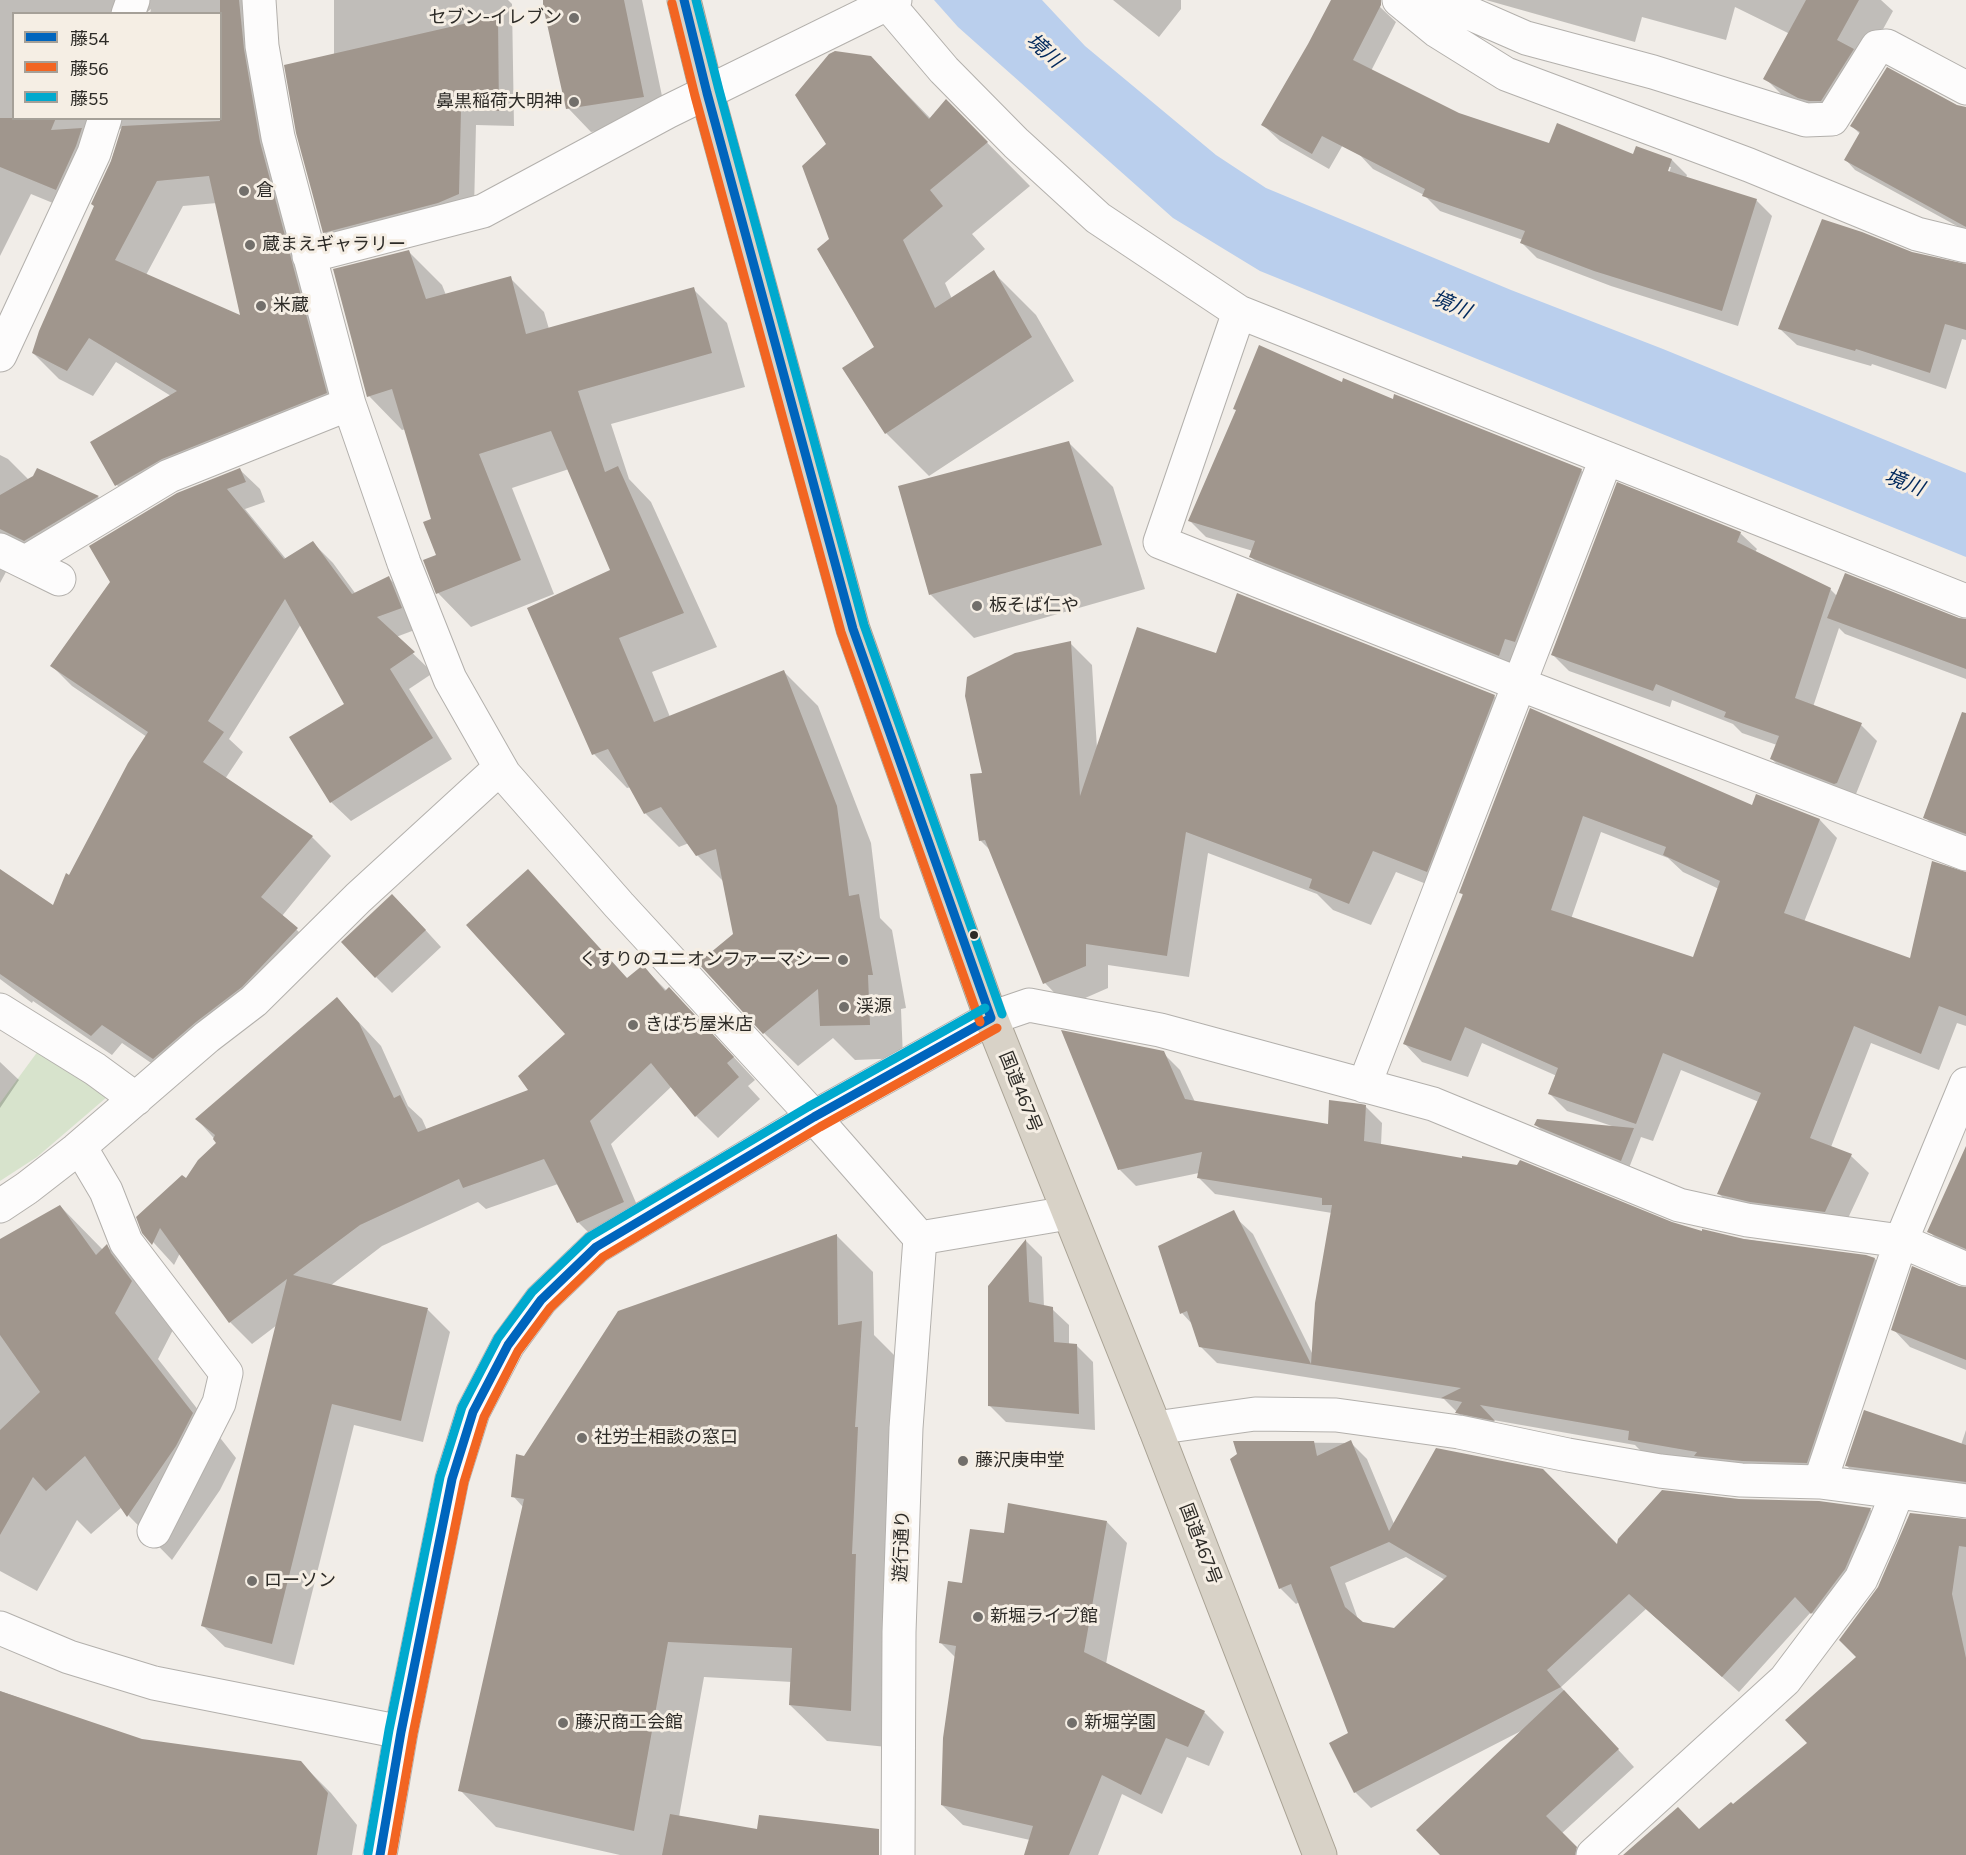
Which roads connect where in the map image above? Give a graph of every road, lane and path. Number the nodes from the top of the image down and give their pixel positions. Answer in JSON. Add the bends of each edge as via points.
{"nodes":[{"id":1,"x":259,"y":0,"type":"edge"},
{"id":2,"x":684,"y":0,"type":"edge"},
{"id":3,"x":1399,"y":0,"type":"edge"},
{"id":4,"x":1439,"y":0,"type":"edge"},
{"id":5,"x":891,"y":2,"type":"edge"},
{"id":6,"x":1966,"y":88,"type":"edge"},
{"id":7,"x":707,"y":93,"type":"junction"},
{"id":8,"x":104,"y":120,"type":"edge"},
{"id":9,"x":1966,"y":246,"type":"edge"},
{"id":10,"x":309,"y":256,"type":"junction"},
{"id":11,"x":1239,"y":312,"type":"junction"},
{"id":12,"x":0,"y":356,"type":"edge"},
{"id":13,"x":349,"y":404,"type":"junction"},
{"id":14,"x":1606,"y":459,"type":"junction"},
{"id":15,"x":13,"y":556,"type":"edge"},
{"id":16,"x":59,"y":579,"type":"dead end"},
{"id":17,"x":1966,"y":601,"type":"edge"},
{"id":18,"x":1519,"y":684,"type":"junction"},
{"id":19,"x":500,"y":768,"type":"junction"},
{"id":20,"x":1966,"y":854,"type":"edge"},
{"id":21,"x":0,"y":1010,"type":"edge"},
{"id":22,"x":991,"y":1018,"type":"junction"},
{"id":23,"x":1966,"y":1084,"type":"edge"},
{"id":24,"x":1364,"y":1086,"type":"junction"},
{"id":25,"x":136,"y":1099,"type":"junction"},
{"id":26,"x":814,"y":1117,"type":"junction"},
{"id":27,"x":80,"y":1147,"type":"junction"},
{"id":28,"x":0,"y":1206,"type":"edge"},
{"id":29,"x":1068,"y":1213,"type":"junction"},
{"id":30,"x":920,"y":1238,"type":"junction"},
{"id":31,"x":1900,"y":1241,"type":"junction"},
{"id":32,"x":1966,"y":1269,"type":"edge"},
{"id":33,"x":1155,"y":1428,"type":"junction"},
{"id":34,"x":1820,"y":1482,"type":"junction"},
{"id":35,"x":1896,"y":1493,"type":"junction"},
{"id":36,"x":1966,"y":1501,"type":"edge"},
{"id":37,"x":154,"y":1531,"type":"dead end"},
{"id":38,"x":0,"y":1628,"type":"edge"},
{"id":39,"x":401,"y":1732,"type":"junction"},
{"id":40,"x":380,"y":1855,"type":"edge"},
{"id":41,"x":898,"y":1855,"type":"edge"},
{"id":42,"x":1320,"y":1855,"type":"edge"},
{"id":43,"x":1593,"y":1855,"type":"edge"}],
"edges":[{"from":1,"to":10,"type":"street","via":[[262,46],[278,137]]},
{"from":2,"to":7,"type":"highway","name":"国道467号"},
{"from":3,"to":9,"type":"street","via":[[1437,31],[1506,74],[1749,165],[1917,234]]},
{"from":4,"to":6,"type":"street","via":[[1526,38],[1653,72],[1806,120],[1832,119],[1877,47],[1887,46]]},
{"from":5,"to":7,"type":"street"},
{"from":5,"to":11,"type":"street","via":[[944,70],[1098,218]]},
{"from":7,"to":10,"type":"street","via":[[483,211]]},
{"from":7,"to":22,"type":"highway","name":"国道467号","via":[[853,629]]},
{"from":8,"to":12,"type":"street","via":[[94,153]]},
{"from":10,"to":13,"type":"street"},
{"from":11,"to":14,"type":"street"},
{"from":11,"to":18,"type":"street","via":[[1160,542]]},
{"from":13,"to":15,"type":"street","via":[[168,476]]},
{"from":13,"to":19,"type":"street","via":[[404,563],[450,679]]},
{"from":14,"to":17,"type":"street"},
{"from":14,"to":18,"type":"street"},
{"from":15,"to":16,"type":"street"},
{"from":18,"to":20,"type":"street"},
{"from":18,"to":24,"type":"street"},
{"from":19,"to":25,"type":"street","via":[[254,1001]]},
{"from":19,"to":26,"type":"street","via":[[619,905]]},
{"from":21,"to":25,"type":"street"},
{"from":22,"to":24,"type":"street","via":[[1029,1005],[1160,1030]]},
{"from":22,"to":26,"type":"street"},
{"from":22,"to":29,"type":"highway","name":"国道467号"},
{"from":23,"to":31,"type":"street"},
{"from":24,"to":31,"type":"street","via":[[1433,1104],[1678,1205],[1747,1220]]},
{"from":25,"to":27,"type":"street"},
{"from":26,"to":30,"type":"street"},
{"from":26,"to":39,"type":"street","via":[[596,1247],[541,1300],[508,1346],[473,1412],[452,1479]]},
{"from":27,"to":28,"type":"street"},
{"from":27,"to":37,"type":"street","via":[[106,1191],[126,1242],[226,1373],[219,1403]]},
{"from":29,"to":30,"type":"street"},
{"from":29,"to":33,"type":"highway","name":"国道467号"},
{"from":30,"to":41,"type":"street","name":"遊行通り","via":[[906,1428],[898,1632]]},
{"from":31,"to":32,"type":"street"},
{"from":31,"to":34,"type":"street"},
{"from":33,"to":34,"type":"street","via":[[1255,1414],[1336,1414],[1459,1432],[1660,1471],[1741,1480]]},
{"from":33,"to":42,"type":"highway","name":"国道467号"},
{"from":34,"to":35,"type":"street"},
{"from":35,"to":36,"type":"street"},
{"from":35,"to":43,"type":"street","via":[[1861,1579],[1785,1680]]},
{"from":38,"to":39,"type":"street","via":[[69,1657],[154,1683]]},
{"from":39,"to":40,"type":"street"}]}
